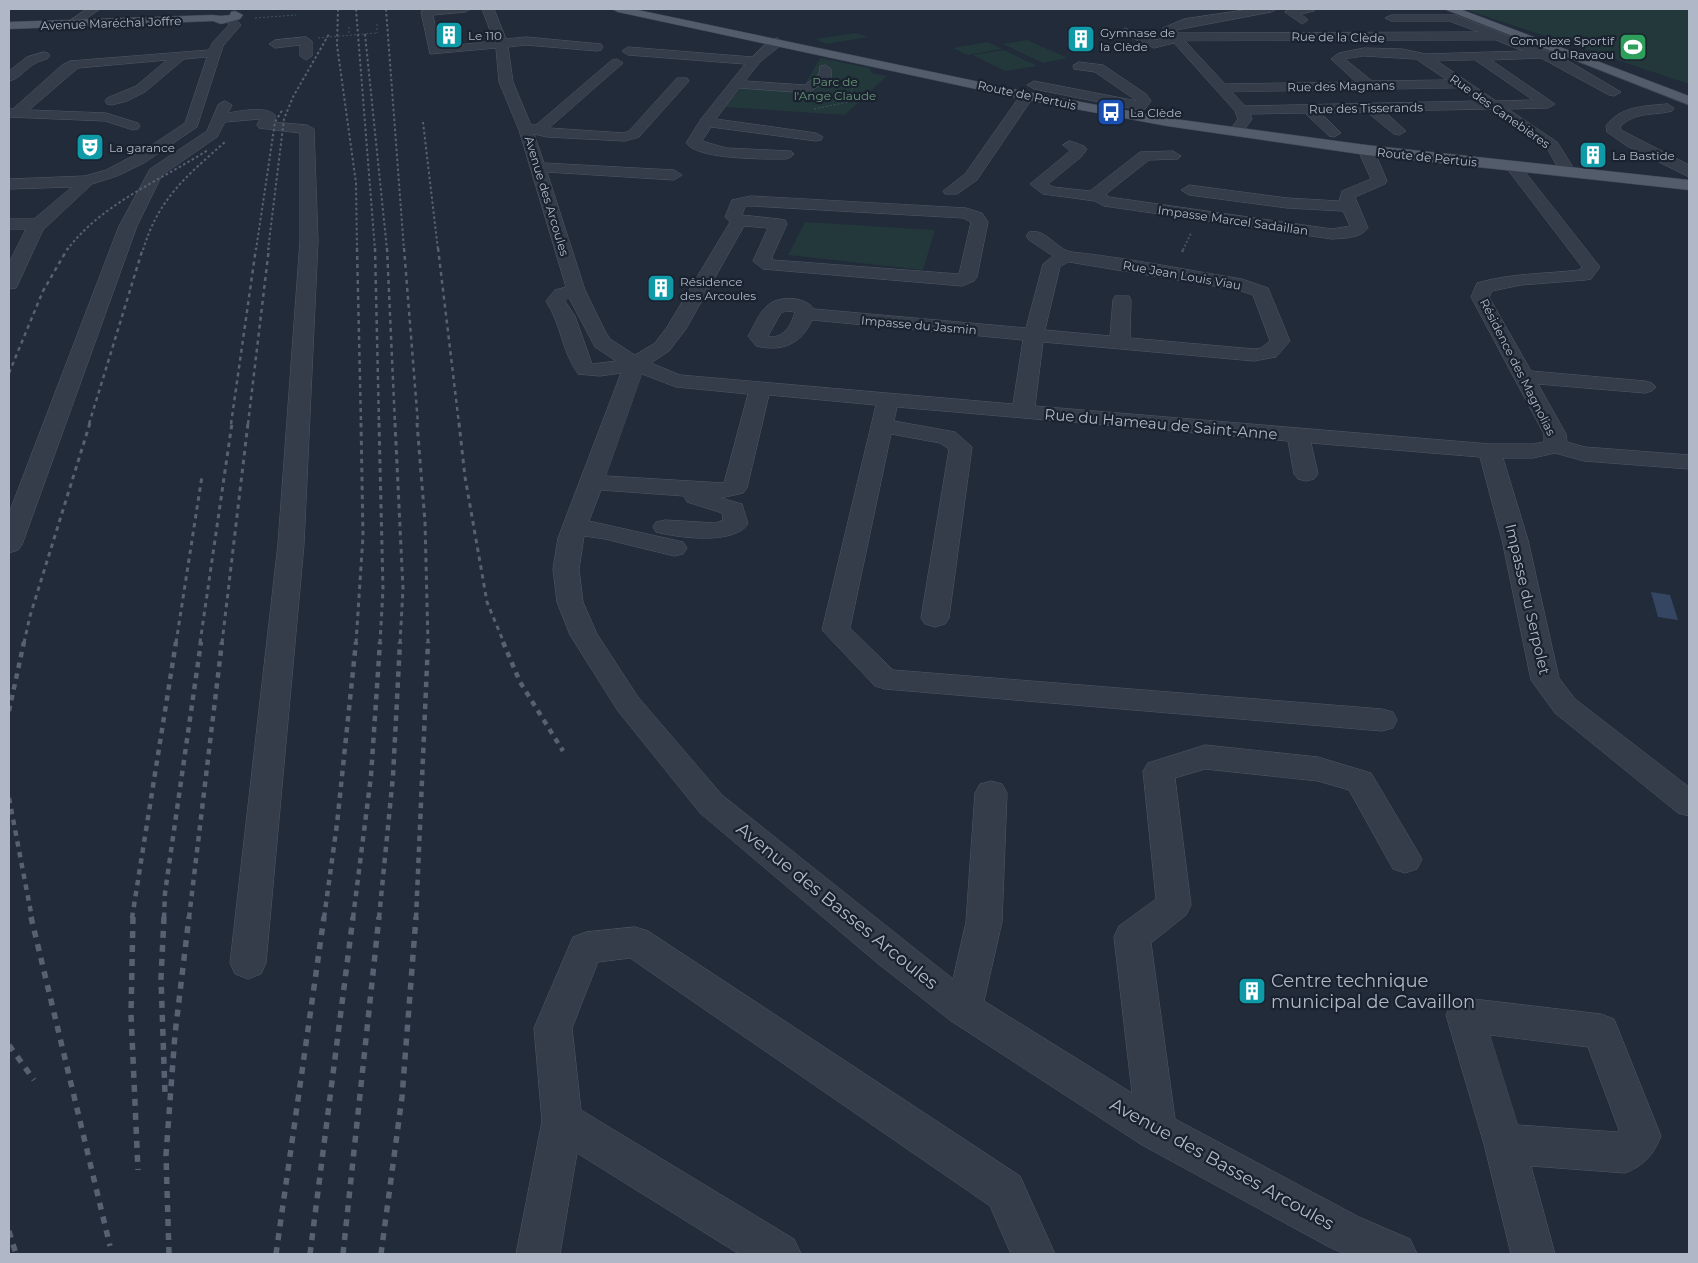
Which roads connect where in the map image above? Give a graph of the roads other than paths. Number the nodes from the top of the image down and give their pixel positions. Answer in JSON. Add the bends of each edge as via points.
{"nodes":[{"id":1,"x":94,"y":9,"type":"edge"},
{"id":2,"x":466,"y":9,"type":"edge"},
{"id":3,"x":488,"y":9,"type":"edge"},
{"id":4,"x":618,"y":9,"type":"edge"},
{"id":5,"x":1271,"y":9,"type":"edge"},
{"id":6,"x":1427,"y":9,"type":"edge"},
{"id":7,"x":1468,"y":9,"type":"edge"},
{"id":8,"x":233,"y":12,"type":"edge"},
{"id":9,"x":1451,"y":12,"type":"edge"},
{"id":10,"x":1308,"y":16,"type":"edge"},
{"id":11,"x":1381,"y":19,"type":"dead end"},
{"id":12,"x":1225,"y":21,"type":"dead end"},
{"id":13,"x":72,"y":24,"type":"junction"},
{"id":14,"x":9,"y":26,"type":"edge"},
{"id":15,"x":1125,"y":32,"type":"dead end"},
{"id":16,"x":1320,"y":36,"type":"junction"},
{"id":17,"x":1500,"y":36,"type":"junction"},
{"id":18,"x":1177,"y":38,"type":"junction"},
{"id":19,"x":777,"y":42,"type":"junction"},
{"id":20,"x":275,"y":44,"type":"dead end"},
{"id":21,"x":502,"y":44,"type":"junction"},
{"id":22,"x":597,"y":47,"type":"dead end"},
{"id":23,"x":628,"y":51,"type":"dead end"},
{"id":24,"x":213,"y":53,"type":"junction"},
{"id":25,"x":1542,"y":54,"type":"junction"},
{"id":26,"x":44,"y":56,"type":"dead end"},
{"id":27,"x":180,"y":56,"type":"junction"},
{"id":28,"x":306,"y":56,"type":"dead end"},
{"id":29,"x":1477,"y":56,"type":"junction"},
{"id":30,"x":1424,"y":58,"type":"junction"},
{"id":31,"x":755,"y":61,"type":"junction"},
{"id":32,"x":617,"y":63,"type":"dead end"},
{"id":33,"x":1079,"y":66,"type":"dead end"},
{"id":34,"x":825,"y":69,"type":"dead end"},
{"id":35,"x":9,"y":77,"type":"edge"},
{"id":36,"x":682,"y":81,"type":"dead end"},
{"id":37,"x":737,"y":84,"type":"junction"},
{"id":38,"x":1460,"y":84,"type":"junction"},
{"id":39,"x":1369,"y":86,"type":"junction"},
{"id":40,"x":1221,"y":88,"type":"junction"},
{"id":41,"x":1243,"y":88,"type":"junction"},
{"id":42,"x":1031,"y":90,"type":"junction"},
{"id":43,"x":1614,"y":92,"type":"dead end"},
{"id":44,"x":112,"y":101,"type":"dead end"},
{"id":45,"x":1689,"y":101,"type":"edge"},
{"id":46,"x":1526,"y":104,"type":"junction"},
{"id":47,"x":1140,"y":106,"type":"junction"},
{"id":48,"x":1490,"y":106,"type":"junction"},
{"id":49,"x":1372,"y":108,"type":"junction"},
{"id":50,"x":1667,"y":108,"type":"dead end"},
{"id":51,"x":1309,"y":109,"type":"junction"},
{"id":52,"x":1241,"y":110,"type":"junction"},
{"id":53,"x":1262,"y":110,"type":"junction"},
{"id":54,"x":13,"y":113,"type":"edge"},
{"id":55,"x":1125,"y":115,"type":"junction"},
{"id":56,"x":1548,"y":118,"type":"dead end"},
{"id":57,"x":706,"y":122,"type":"junction"},
{"id":58,"x":133,"y":126,"type":"dead end"},
{"id":59,"x":533,"y":129,"type":"junction"},
{"id":60,"x":1399,"y":131,"type":"dead end"},
{"id":61,"x":1236,"y":132,"type":"junction"},
{"id":62,"x":1334,"y":133,"type":"dead end"},
{"id":63,"x":816,"y":137,"type":"dead end"},
{"id":64,"x":1070,"y":146,"type":"dead end"},
{"id":65,"x":1366,"y":150,"type":"junction"},
{"id":66,"x":533,"y":151,"type":"junction"},
{"id":67,"x":551,"y":152,"type":"dead end"},
{"id":68,"x":786,"y":154,"type":"dead end"},
{"id":69,"x":1173,"y":156,"type":"dead end"},
{"id":70,"x":1513,"y":166,"type":"junction"},
{"id":71,"x":539,"y":167,"type":"junction"},
{"id":72,"x":1568,"y":172,"type":"junction"},
{"id":73,"x":674,"y":175,"type":"dead end"},
{"id":74,"x":1688,"y":180,"type":"edge"},
{"id":75,"x":86,"y":181,"type":"junction"},
{"id":76,"x":9,"y":184,"type":"edge"},
{"id":77,"x":47,"y":185,"type":"junction"},
{"id":78,"x":1190,"y":190,"type":"dead end"},
{"id":79,"x":951,"y":191,"type":"dead end"},
{"id":80,"x":1100,"y":197,"type":"junction"},
{"id":81,"x":776,"y":202,"type":"junction"},
{"id":82,"x":56,"y":206,"type":"junction"},
{"id":83,"x":1349,"y":206,"type":"junction"},
{"id":84,"x":739,"y":221,"type":"junction"},
{"id":85,"x":762,"y":222,"type":"junction"},
{"id":86,"x":9,"y":224,"type":"edge"},
{"id":87,"x":38,"y":224,"type":"junction"},
{"id":88,"x":1035,"y":236,"type":"dead end"},
{"id":89,"x":1066,"y":257,"type":"junction"},
{"id":90,"x":9,"y":284,"type":"edge"},
{"id":91,"x":576,"y":290,"type":"junction"},
{"id":92,"x":1122,"y":300,"type":"dead end"},
{"id":93,"x":804,"y":314,"type":"dead end"},
{"id":94,"x":1034,"y":336,"type":"junction"},
{"id":95,"x":1120,"y":344,"type":"junction"},
{"id":96,"x":635,"y":364,"type":"junction"},
{"id":97,"x":1524,"y":378,"type":"junction"},
{"id":98,"x":1645,"y":387,"type":"dead end"},
{"id":99,"x":760,"y":388,"type":"junction"},
{"id":100,"x":888,"y":398,"type":"junction"},
{"id":101,"x":1023,"y":411,"type":"junction"},
{"id":102,"x":881,"y":426,"type":"junction"},
{"id":103,"x":1298,"y":436,"type":"junction"},
{"id":104,"x":1556,"y":446,"type":"junction"},
{"id":105,"x":1490,"y":451,"type":"junction"},
{"id":106,"x":1689,"y":462,"type":"edge"},
{"id":107,"x":1306,"y":474,"type":"dead end"},
{"id":108,"x":602,"y":483,"type":"junction"},
{"id":109,"x":575,"y":527,"type":"junction"},
{"id":110,"x":9,"y":545,"type":"edge"},
{"id":111,"x":935,"y":618,"type":"dead end"},
{"id":112,"x":1382,"y":720,"type":"dead end"},
{"id":113,"x":991,"y":793,"type":"dead end"},
{"id":114,"x":1689,"y":804,"type":"edge"},
{"id":115,"x":1405,"y":859,"type":"dead end"},
{"id":116,"x":248,"y":964,"type":"dead end"},
{"id":117,"x":964,"y":1009,"type":"junction"},
{"id":118,"x":562,"y":1121,"type":"junction"},
{"id":119,"x":1156,"y":1131,"type":"junction"},
{"id":120,"x":1504,"y":1144,"type":"junction"},
{"id":121,"x":538,"y":1254,"type":"edge"},
{"id":122,"x":779,"y":1254,"type":"edge"},
{"id":123,"x":1033,"y":1254,"type":"edge"},
{"id":124,"x":1395,"y":1254,"type":"edge"},
{"id":125,"x":1534,"y":1254,"type":"edge"}],
"edges":[{"from":1,"to":13,"type":"street"},
{"from":2,"to":21,"type":"street","via":[[428,12],[434,50]]},
{"from":3,"to":21,"type":"street","name":"Avenue des Arcoules"},
{"from":4,"to":19,"type":"main road","name":"Route de Pertuis"},
{"from":5,"to":18,"type":"street","via":[[1175,25],[1170,31]]},
{"from":6,"to":9,"type":"street"},
{"from":7,"to":9,"type":"street"},
{"from":8,"to":13,"type":"main road","name":"Avenue Maréchal Joffre","via":[[213,18]]},
{"from":8,"to":24,"type":"street","via":[[234,27]]},
{"from":9,"to":11,"type":"street"},
{"from":9,"to":17,"type":"street"},
{"from":9,"to":45,"type":"main road"},
{"from":10,"to":12,"type":"street","via":[[1291,12]]},
{"from":10,"to":16,"type":"street"},
{"from":13,"to":14,"type":"main road","name":"Avenue Maréchal Joffre"},
{"from":15,"to":18,"type":"street","name":"Rue de la Clède","via":[[1154,44]]},
{"from":16,"to":17,"type":"street","name":"Rue de la Clède"},
{"from":16,"to":18,"type":"street","name":"Rue de la Clède","via":[[1207,32]]},
{"from":17,"to":25,"type":"street"},
{"from":18,"to":40,"type":"street"},
{"from":19,"to":31,"type":"street","via":[[765,49]]},
{"from":19,"to":42,"type":"main road","name":"Route de Pertuis"},
{"from":20,"to":28,"type":"street","via":[[306,41]]},
{"from":21,"to":22,"type":"street","via":[[526,41]]},
{"from":21,"to":59,"type":"street","name":"Avenue des Arcoules","via":[[506,82]]},
{"from":23,"to":31,"type":"street"},
{"from":24,"to":27,"type":"street"},
{"from":24,"to":75,"type":"street","via":[[192,124],[112,173]]},
{"from":25,"to":29,"type":"street"},
{"from":25,"to":43,"type":"street"},
{"from":26,"to":35,"type":"street","via":[[31,60]]},
{"from":27,"to":44,"type":"street","via":[[144,88]]},
{"from":27,"to":54,"type":"street","via":[[70,66]]},
{"from":29,"to":30,"type":"street"},
{"from":29,"to":46,"type":"street","name":"Rue des Tisserands","via":[[1548,104]]},
{"from":30,"to":38,"type":"street","name":"Rue des Canebières"},
{"from":30,"to":39,"type":"street","name":"Rue de la Clède","via":[[1402,53],[1355,53],[1337,59]]},
{"from":31,"to":37,"type":"street"},
{"from":32,"to":59,"type":"street"},
{"from":33,"to":47,"type":"street","via":[[1098,68],[1141,97],[1144,101]]},
{"from":34,"to":37,"type":"street","via":[[826,74],[808,89]]},
{"from":36,"to":59,"type":"street","via":[[634,134],[625,137],[547,133]]},
{"from":37,"to":57,"type":"street"},
{"from":38,"to":39,"type":"street","name":"Rue des Magnans"},
{"from":38,"to":48,"type":"street","name":"Rue des Canebières"},
{"from":39,"to":41,"type":"street","name":"Rue des Magnans"},
{"from":40,"to":41,"type":"street","name":"Rue des Magnans"},
{"from":40,"to":52,"type":"street"},
{"from":41,"to":53,"type":"street"},
{"from":42,"to":47,"type":"street"},
{"from":42,"to":55,"type":"main road","name":"Route de Pertuis"},
{"from":42,"to":79,"type":"street","via":[[971,177]]},
{"from":46,"to":48,"type":"street","name":"Rue des Tisserands"},
{"from":46,"to":56,"type":"street"},
{"from":47,"to":55,"type":"street"},
{"from":48,"to":49,"type":"street","name":"Rue des Tisserands"},
{"from":48,"to":72,"type":"street","name":"Rue des Canebières","via":[[1552,146]]},
{"from":49,"to":51,"type":"street","name":"Rue des Tisserands"},
{"from":49,"to":60,"type":"street"},
{"from":50,"to":74,"type":"street","via":[[1629,112],[1613,126],[1614,132],[1676,163]]},
{"from":51,"to":53,"type":"street","name":"Rue des Tisserands"},
{"from":51,"to":62,"type":"street"},
{"from":52,"to":53,"type":"street","name":"Rue des Tisserands"},
{"from":52,"to":61,"type":"street","via":[[1244,118]]},
{"from":54,"to":58,"type":"street","via":[[106,117]]},
{"from":55,"to":61,"type":"main road","name":"Route de Pertuis"},
{"from":57,"to":63,"type":"street"},
{"from":57,"to":68,"type":"street","via":[[693,143],[701,147],[752,154]]},
{"from":59,"to":66,"type":"street","name":"Avenue des Arcoules"},
{"from":61,"to":65,"type":"main road","name":"Route de Pertuis"},
{"from":64,"to":80,"type":"street","via":[[1079,149],[1076,154],[1038,184],[1049,192]]},
{"from":65,"to":70,"type":"main road","name":"Route de Pertuis"},
{"from":65,"to":83,"type":"street","via":[[1379,181],[1348,194]]},
{"from":66,"to":67,"type":"street"},
{"from":66,"to":71,"type":"street","name":"Avenue des Arcoules"},
{"from":69,"to":80,"type":"street","via":[[1145,155],[1096,194]]},
{"from":70,"to":72,"type":"main road","name":"Route de Pertuis"},
{"from":70,"to":97,"type":"street","name":"Résidence des Magnolias","via":[[1591,267],[1585,276],[1501,281],[1484,287],[1480,297]]},
{"from":71,"to":73,"type":"street"},
{"from":71,"to":91,"type":"street","name":"Avenue des Arcoules"},
{"from":72,"to":74,"type":"main road","name":"Route de Pertuis"},
{"from":75,"to":77,"type":"street"},
{"from":75,"to":82,"type":"street","via":[[76,193]]},
{"from":76,"to":77,"type":"street"},
{"from":77,"to":82,"type":"street","via":[[60,196]]},
{"from":78,"to":83,"type":"street","via":[[1287,203]]},
{"from":80,"to":83,"type":"street","name":"Impasse Marcel Sadaillan","via":[[1104,201],[1332,234],[1359,228]]},
{"from":81,"to":84,"type":"street","via":[[738,203],[733,217]]},
{"from":81,"to":85,"type":"street"},
{"from":81,"to":85,"type":"street","via":[[976,216],[980,222],[968,277],[952,281],[769,264],[762,261],[779,224]]},
{"from":82,"to":87,"type":"street"},
{"from":84,"to":85,"type":"street"},
{"from":84,"to":96,"type":"street","via":[[676,329],[662,348]]},
{"from":86,"to":87,"type":"street"},
{"from":87,"to":90,"type":"street"},
{"from":88,"to":89,"type":"street"},
{"from":89,"to":94,"type":"street","via":[[1052,264]]},
{"from":89,"to":95,"type":"street","name":"Rue Jean Louis Viau","via":[[1242,285],[1261,292],[1280,341],[1275,351],[1265,355]]},
{"from":91,"to":96,"type":"street","name":"Avenue des Arcoules","via":[[602,343]]},
{"from":91,"to":96,"type":"street","via":[[562,294],[555,301],[563,309],[577,356],[585,370]]},
{"from":92,"to":95,"type":"street"},
{"from":93,"to":94,"type":"street","name":"Impasse du Jasmin"},
{"from":94,"to":95,"type":"street","name":"Rue Jean Louis Viau"},
{"from":94,"to":101,"type":"street"},
{"from":96,"to":99,"type":"street","name":"Rue du Hameau de Saint-Anne","via":[[676,381]]},
{"from":96,"to":108,"type":"street","name":"Avenue des Basses Arcoules"},
{"from":97,"to":98,"type":"street"},
{"from":97,"to":104,"type":"street","name":"Résidence des Magnolias","via":[[1554,434]]},
{"from":99,"to":100,"type":"street","name":"Rue du Hameau de Saint-Anne"},
{"from":99,"to":108,"type":"street","via":[[735,488],[718,491]]},
{"from":100,"to":101,"type":"street","name":"Rue du Hameau de Saint-Anne"},
{"from":100,"to":102,"type":"street"},
{"from":101,"to":103,"type":"street","name":"Rue du Hameau de Saint-Anne"},
{"from":102,"to":111,"type":"street","via":[[947,437],[961,447]]},
{"from":102,"to":112,"type":"street","via":[[836,630],[884,678]]},
{"from":103,"to":105,"type":"street","name":"Rue du Hameau de Saint-Anne"},
{"from":103,"to":107,"type":"street"},
{"from":104,"to":105,"type":"street","name":"Rue du Hameau de Saint-Anne","via":[[1533,451]]},
{"from":104,"to":106,"type":"street","name":"Rue du Hameau de Saint-Anne","via":[[1584,454]]},
{"from":105,"to":114,"type":"street","name":"Impasse du Serpolet","via":[[1515,540],[1545,680],[1565,706]]},
{"from":108,"to":109,"type":"street","name":"Avenue des Basses Arcoules"},
{"from":108,"to":109,"type":"street","via":[[618,490],[692,496],[717,503],[733,509],[736,524],[719,531],[670,538]]},
{"from":109,"to":117,"type":"street","name":"Avenue des Basses Arcoules","via":[[566,569],[570,602],[584,635],[628,704],[711,804]]},
{"from":110,"to":116,"type":"street","via":[[128,226],[156,172],[212,134],[218,127],[222,111],[261,114],[269,116],[264,125],[307,129],[309,241],[291,544]]},
{"from":113,"to":117,"type":"street","via":[[984,922]]},
{"from":115,"to":119,"type":"street","via":[[1360,782],[1318,769],[1205,757],[1159,771],[1174,905],[1132,937]]},
{"from":117,"to":119,"type":"street","name":"Avenue des Basses Arcoules"},
{"from":118,"to":121,"type":"street"},
{"from":118,"to":122,"type":"street"},
{"from":118,"to":123,"type":"street","via":[[553,1028],[586,948],[635,942],[1005,1191]]},
{"from":119,"to":124,"type":"street","name":"Avenue des Basses Arcoules","via":[[1344,1232]]},
{"from":120,"to":120,"type":"street","via":[[1625,1153],[1641,1136],[1601,1031],[1465,1015]]},
{"from":120,"to":125,"type":"street"}]}
